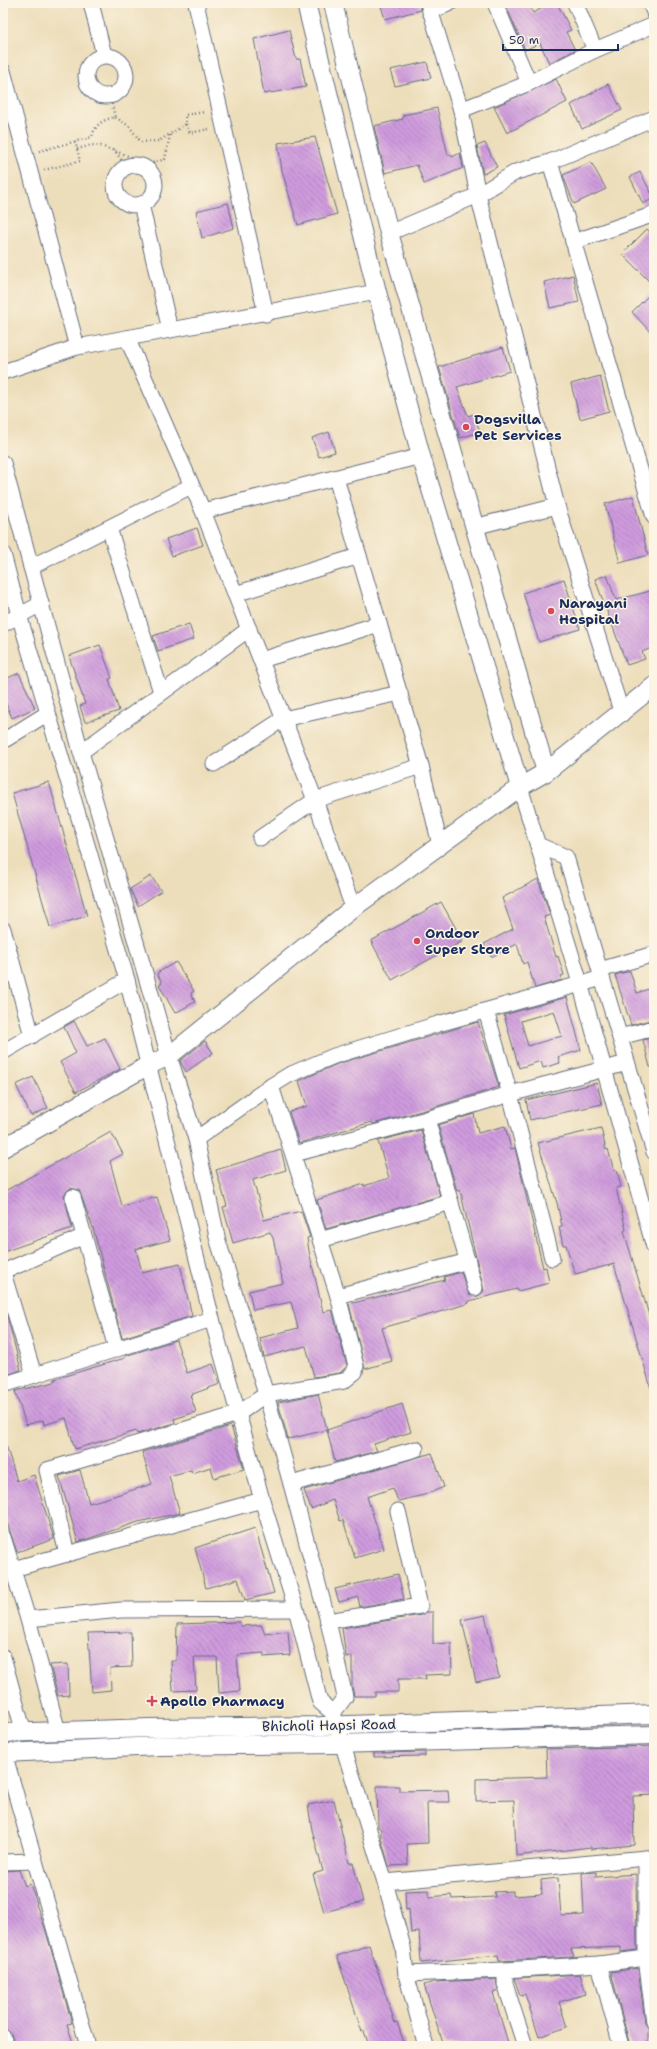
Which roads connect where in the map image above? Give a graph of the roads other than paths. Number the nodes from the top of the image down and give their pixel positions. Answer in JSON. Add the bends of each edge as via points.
{"nodes":[{"id":1,"x":91,"y":3,"type":"edge"},
{"id":2,"x":196,"y":3,"type":"edge"},
{"id":3,"x":306,"y":3,"type":"edge"},
{"id":4,"x":333,"y":3,"type":"edge"},
{"id":5,"x":450,"y":3,"type":"edge"},
{"id":6,"x":495,"y":3,"type":"edge"},
{"id":7,"x":575,"y":3,"type":"edge"},
{"id":8,"x":650,"y":3,"type":"edge"},
{"id":9,"x":429,"y":8,"type":"edge"},
{"id":10,"x":654,"y":12,"type":"edge"},
{"id":11,"x":654,"y":26,"type":"edge"},
{"id":12,"x":595,"y":50,"type":"junction"},
{"id":13,"x":104,"y":55,"type":"junction"},
{"id":14,"x":3,"y":71,"type":"edge"},
{"id":15,"x":528,"y":83,"type":"junction"},
{"id":16,"x":461,"y":110,"type":"junction"},
{"id":17,"x":654,"y":118,"type":"edge"},
{"id":18,"x":550,"y":162,"type":"junction"},
{"id":19,"x":478,"y":195,"type":"junction"},
{"id":20,"x":141,"y":204,"type":"junction"},
{"id":21,"x":651,"y":219,"type":"edge"},
{"id":22,"x":389,"y":233,"type":"junction"},
{"id":23,"x":573,"y":242,"type":"junction"},
{"id":24,"x":377,"y":292,"type":"junction"},
{"id":25,"x":266,"y":314,"type":"junction"},
{"id":26,"x":170,"y":330,"type":"junction"},
{"id":27,"x":127,"y":338,"type":"junction"},
{"id":28,"x":77,"y":347,"type":"junction"},
{"id":29,"x":3,"y":372,"type":"edge"},
{"id":30,"x":421,"y":456,"type":"junction"},
{"id":31,"x":3,"y":463,"type":"edge"},
{"id":32,"x":336,"y":478,"type":"junction"},
{"id":33,"x":650,"y":483,"type":"edge"},
{"id":34,"x":191,"y":486,"type":"junction"},
{"id":35,"x":558,"y":506,"type":"junction"},
{"id":36,"x":203,"y":511,"type":"junction"},
{"id":37,"x":654,"y":517,"type":"edge"},
{"id":38,"x":474,"y":527,"type":"junction"},
{"id":39,"x":109,"y":528,"type":"junction"},
{"id":40,"x":3,"y":554,"type":"edge"},
{"id":41,"x":359,"y":556,"type":"junction"},
{"id":42,"x":30,"y":567,"type":"junction"},
{"id":43,"x":235,"y":594,"type":"junction"},
{"id":44,"x":41,"y":604,"type":"junction"},
{"id":45,"x":19,"y":614,"type":"junction"},
{"id":46,"x":3,"y":624,"type":"edge"},
{"id":47,"x":379,"y":624,"type":"junction"},
{"id":48,"x":249,"y":629,"type":"junction"},
{"id":49,"x":260,"y":660,"type":"junction"},
{"id":50,"x":654,"y":686,"type":"edge"},
{"id":51,"x":161,"y":692,"type":"junction"},
{"id":52,"x":400,"y":693,"type":"junction"},
{"id":53,"x":48,"y":713,"type":"junction"},
{"id":54,"x":622,"y":714,"type":"junction"},
{"id":55,"x":284,"y":719,"type":"junction"},
{"id":56,"x":3,"y":741,"type":"edge"},
{"id":57,"x":81,"y":752,"type":"junction"},
{"id":58,"x":214,"y":764,"type":"dead end"},
{"id":59,"x":421,"y":766,"type":"junction"},
{"id":60,"x":546,"y":772,"type":"junction"},
{"id":61,"x":520,"y":787,"type":"junction"},
{"id":62,"x":315,"y":800,"type":"junction"},
{"id":63,"x":260,"y":838,"type":"dead end"},
{"id":64,"x":440,"y":845,"type":"junction"},
{"id":65,"x":538,"y":845,"type":"junction"},
{"id":66,"x":353,"y":908,"type":"junction"},
{"id":67,"x":4,"y":940,"type":"edge"},
{"id":68,"x":654,"y":954,"type":"edge"},
{"id":69,"x":601,"y":974,"type":"junction"},
{"id":70,"x":127,"y":980,"type":"junction"},
{"id":71,"x":580,"y":983,"type":"junction"},
{"id":72,"x":486,"y":1011,"type":"junction"},
{"id":73,"x":654,"y":1028,"type":"edge"},
{"id":74,"x":32,"y":1036,"type":"junction"},
{"id":75,"x":620,"y":1037,"type":"junction"},
{"id":76,"x":3,"y":1052,"type":"edge"},
{"id":77,"x":169,"y":1056,"type":"junction"},
{"id":78,"x":627,"y":1063,"type":"junction"},
{"id":79,"x":147,"y":1066,"type":"junction"},
{"id":80,"x":604,"y":1069,"type":"junction"},
{"id":81,"x":271,"y":1086,"type":"junction"},
{"id":82,"x":510,"y":1094,"type":"junction"},
{"id":83,"x":427,"y":1119,"type":"junction"},
{"id":84,"x":196,"y":1139,"type":"junction"},
{"id":85,"x":3,"y":1148,"type":"edge"},
{"id":86,"x":654,"y":1152,"type":"edge"},
{"id":87,"x":294,"y":1154,"type":"junction"},
{"id":88,"x":73,"y":1197,"type":"dead end"},
{"id":89,"x":451,"y":1202,"type":"junction"},
{"id":90,"x":648,"y":1206,"type":"edge"},
{"id":91,"x":84,"y":1236,"type":"junction"},
{"id":92,"x":320,"y":1240,"type":"junction"},
{"id":93,"x":654,"y":1246,"type":"edge"},
{"id":94,"x":552,"y":1258,"type":"dead end"},
{"id":95,"x":468,"y":1261,"type":"junction"},
{"id":96,"x":3,"y":1272,"type":"edge"},
{"id":97,"x":475,"y":1288,"type":"dead end"},
{"id":98,"x":338,"y":1296,"type":"junction"},
{"id":99,"x":212,"y":1319,"type":"junction"},
{"id":100,"x":116,"y":1348,"type":"junction"},
{"id":101,"x":34,"y":1375,"type":"junction"},
{"id":102,"x":3,"y":1385,"type":"edge"},
{"id":103,"x":266,"y":1394,"type":"junction"},
{"id":104,"x":238,"y":1414,"type":"junction"},
{"id":105,"x":416,"y":1449,"type":"dead end"},
{"id":106,"x":292,"y":1484,"type":"junction"},
{"id":107,"x":262,"y":1500,"type":"junction"},
{"id":108,"x":398,"y":1511,"type":"dead end"},
{"id":109,"x":3,"y":1537,"type":"edge"},
{"id":110,"x":67,"y":1554,"type":"junction"},
{"id":111,"x":13,"y":1569,"type":"junction"},
{"id":112,"x":296,"y":1609,"type":"junction"},
{"id":113,"x":28,"y":1619,"type":"junction"},
{"id":114,"x":328,"y":1621,"type":"junction"},
{"id":115,"x":3,"y":1657,"type":"edge"},
{"id":116,"x":654,"y":1714,"type":"edge"},
{"id":117,"x":335,"y":1720,"type":"junction"},
{"id":118,"x":58,"y":1732,"type":"junction"},
{"id":119,"x":3,"y":1733,"type":"edge"},
{"id":120,"x":24,"y":1733,"type":"junction"},
{"id":121,"x":654,"y":1735,"type":"edge"},
{"id":122,"x":342,"y":1744,"type":"junction"},
{"id":123,"x":3,"y":1753,"type":"edge"},
{"id":124,"x":7,"y":1775,"type":"edge"},
{"id":125,"x":650,"y":1858,"type":"edge"},
{"id":126,"x":35,"y":1861,"type":"junction"},
{"id":127,"x":3,"y":1862,"type":"edge"},
{"id":128,"x":385,"y":1882,"type":"junction"},
{"id":129,"x":646,"y":1958,"type":"junction"},
{"id":130,"x":599,"y":1964,"type":"junction"},
{"id":131,"x":505,"y":1970,"type":"junction"},
{"id":132,"x":406,"y":1974,"type":"junction"},
{"id":133,"x":654,"y":2022,"type":"edge"},
{"id":134,"x":3,"y":2037,"type":"edge"},
{"id":135,"x":6,"y":2046,"type":"edge"},
{"id":136,"x":88,"y":2046,"type":"edge"},
{"id":137,"x":426,"y":2046,"type":"edge"},
{"id":138,"x":525,"y":2046,"type":"edge"},
{"id":139,"x":621,"y":2046,"type":"edge"}],
"edges":[{"from":1,"to":13,"type":"street"},
{"from":2,"to":25,"type":"street"},
{"from":3,"to":24,"type":"street"},
{"from":4,"to":22,"type":"street"},
{"from":5,"to":9,"type":"street"},
{"from":6,"to":15,"type":"street"},
{"from":7,"to":12,"type":"street"},
{"from":8,"to":10,"type":"street"},
{"from":9,"to":16,"type":"street"},
{"from":11,"to":12,"type":"street"},
{"from":12,"to":15,"type":"street"},
{"from":13,"to":13,"type":"street","via":[[117,59],[125,70],[125,83],[110,96],[97,94],[87,86],[85,79],[85,72],[92,60]]},
{"from":14,"to":28,"type":"street"},
{"from":15,"to":16,"type":"street"},
{"from":16,"to":19,"type":"street"},
{"from":17,"to":18,"type":"street"},
{"from":18,"to":19,"type":"street","via":[[516,172]]},
{"from":18,"to":23,"type":"street"},
{"from":19,"to":22,"type":"street"},
{"from":19,"to":35,"type":"street"},
{"from":20,"to":20,"type":"street","via":[[152,196],[155,190],[154,176],[144,167],[126,167],[118,174],[118,194],[127,203]]},
{"from":20,"to":26,"type":"street"},
{"from":21,"to":23,"type":"street"},
{"from":22,"to":38,"type":"street"},
{"from":23,"to":33,"type":"street"},
{"from":24,"to":25,"type":"street"},
{"from":24,"to":30,"type":"street"},
{"from":25,"to":26,"type":"street"},
{"from":26,"to":27,"type":"street"},
{"from":27,"to":28,"type":"street"},
{"from":27,"to":34,"type":"street"},
{"from":28,"to":29,"type":"street"},
{"from":30,"to":32,"type":"street"},
{"from":30,"to":61,"type":"street"},
{"from":31,"to":42,"type":"street"},
{"from":32,"to":36,"type":"street"},
{"from":32,"to":41,"type":"street"},
{"from":33,"to":37,"type":"street"},
{"from":34,"to":36,"type":"street"},
{"from":34,"to":39,"type":"street"},
{"from":35,"to":38,"type":"street"},
{"from":35,"to":54,"type":"street"},
{"from":36,"to":43,"type":"street"},
{"from":38,"to":60,"type":"street"},
{"from":39,"to":42,"type":"street"},
{"from":39,"to":51,"type":"street"},
{"from":40,"to":45,"type":"street"},
{"from":41,"to":43,"type":"street"},
{"from":41,"to":47,"type":"street"},
{"from":42,"to":44,"type":"street"},
{"from":43,"to":48,"type":"street"},
{"from":44,"to":45,"type":"street"},
{"from":44,"to":57,"type":"street"},
{"from":45,"to":46,"type":"street"},
{"from":45,"to":53,"type":"street"},
{"from":47,"to":49,"type":"street"},
{"from":47,"to":52,"type":"street"},
{"from":48,"to":49,"type":"street"},
{"from":48,"to":51,"type":"street"},
{"from":49,"to":55,"type":"street"},
{"from":50,"to":54,"type":"street"},
{"from":51,"to":57,"type":"street"},
{"from":52,"to":55,"type":"street"},
{"from":52,"to":59,"type":"street"},
{"from":53,"to":56,"type":"street"},
{"from":53,"to":70,"type":"street"},
{"from":54,"to":60,"type":"street"},
{"from":55,"to":58,"type":"street"},
{"from":55,"to":62,"type":"street"},
{"from":57,"to":77,"type":"street"},
{"from":59,"to":62,"type":"street"},
{"from":59,"to":64,"type":"street"},
{"from":60,"to":61,"type":"street"},
{"from":61,"to":64,"type":"street"},
{"from":61,"to":65,"type":"street"},
{"from":62,"to":63,"type":"street"},
{"from":62,"to":66,"type":"street"},
{"from":64,"to":66,"type":"street"},
{"from":65,"to":69,"type":"street","via":[[566,857]]},
{"from":65,"to":71,"type":"street"},
{"from":66,"to":77,"type":"street"},
{"from":67,"to":74,"type":"street"},
{"from":68,"to":69,"type":"street"},
{"from":69,"to":71,"type":"street"},
{"from":69,"to":75,"type":"street"},
{"from":70,"to":74,"type":"street"},
{"from":70,"to":79,"type":"street"},
{"from":71,"to":72,"type":"street"},
{"from":71,"to":80,"type":"street"},
{"from":72,"to":81,"type":"street","via":[[334,1056],[289,1075]]},
{"from":72,"to":82,"type":"street"},
{"from":73,"to":75,"type":"street"},
{"from":74,"to":76,"type":"street"},
{"from":75,"to":78,"type":"street"},
{"from":77,"to":79,"type":"street"},
{"from":77,"to":84,"type":"street"},
{"from":78,"to":80,"type":"street"},
{"from":78,"to":86,"type":"street"},
{"from":79,"to":85,"type":"street"},
{"from":79,"to":99,"type":"street"},
{"from":80,"to":82,"type":"street"},
{"from":80,"to":90,"type":"street"},
{"from":81,"to":84,"type":"street"},
{"from":81,"to":87,"type":"street"},
{"from":82,"to":83,"type":"street"},
{"from":82,"to":94,"type":"street"},
{"from":83,"to":87,"type":"street"},
{"from":83,"to":89,"type":"street"},
{"from":84,"to":103,"type":"street","via":[[218,1240]]},
{"from":87,"to":92,"type":"street"},
{"from":88,"to":91,"type":"street"},
{"from":89,"to":92,"type":"street"},
{"from":89,"to":95,"type":"street"},
{"from":90,"to":93,"type":"street"},
{"from":91,"to":96,"type":"street"},
{"from":91,"to":100,"type":"street"},
{"from":92,"to":98,"type":"street"},
{"from":95,"to":97,"type":"street"},
{"from":95,"to":98,"type":"street"},
{"from":96,"to":101,"type":"street"},
{"from":98,"to":103,"type":"street","via":[[356,1366],[355,1372],[344,1381]]},
{"from":99,"to":100,"type":"street"},
{"from":99,"to":104,"type":"street"},
{"from":100,"to":101,"type":"street"},
{"from":101,"to":102,"type":"street"},
{"from":103,"to":104,"type":"street"},
{"from":103,"to":106,"type":"street"},
{"from":104,"to":107,"type":"street"},
{"from":104,"to":110,"type":"street","via":[[47,1470]]},
{"from":105,"to":106,"type":"street"},
{"from":106,"to":114,"type":"street"},
{"from":107,"to":110,"type":"street"},
{"from":107,"to":112,"type":"street"},
{"from":108,"to":114,"type":"street","via":[[420,1606]]},
{"from":109,"to":111,"type":"street"},
{"from":110,"to":111,"type":"street"},
{"from":111,"to":113,"type":"street"},
{"from":112,"to":113,"type":"street","via":[[121,1610]]},
{"from":112,"to":117,"type":"street","via":[[320,1702]]},
{"from":113,"to":118,"type":"street"},
{"from":114,"to":117,"type":"street","via":[[345,1697]]},
{"from":115,"to":120,"type":"street"},
{"from":116,"to":117,"type":"street","name":"Bhicholi Hapsi Road"},
{"from":117,"to":118,"type":"street","name":"Bhicholi Hapsi Road"},
{"from":117,"to":122,"type":"street"},
{"from":118,"to":120,"type":"street","name":"Bhicholi Hapsi Road"},
{"from":119,"to":120,"type":"street","name":"Bhicholi Hapsi Road"},
{"from":121,"to":122,"type":"street"},
{"from":122,"to":123,"type":"street","via":[[158,1746]]},
{"from":122,"to":128,"type":"street"},
{"from":123,"to":124,"type":"street"},
{"from":124,"to":126,"type":"street"},
{"from":125,"to":128,"type":"street"},
{"from":125,"to":129,"type":"street"},
{"from":126,"to":127,"type":"street"},
{"from":126,"to":136,"type":"street"},
{"from":128,"to":132,"type":"street","via":[[403,1947]]},
{"from":129,"to":130,"type":"street"},
{"from":129,"to":133,"type":"street"},
{"from":130,"to":131,"type":"street"},
{"from":130,"to":139,"type":"street"},
{"from":131,"to":132,"type":"street"},
{"from":131,"to":138,"type":"street","via":[[506,1984]]},
{"from":132,"to":137,"type":"street"},
{"from":134,"to":135,"type":"street"}]}
